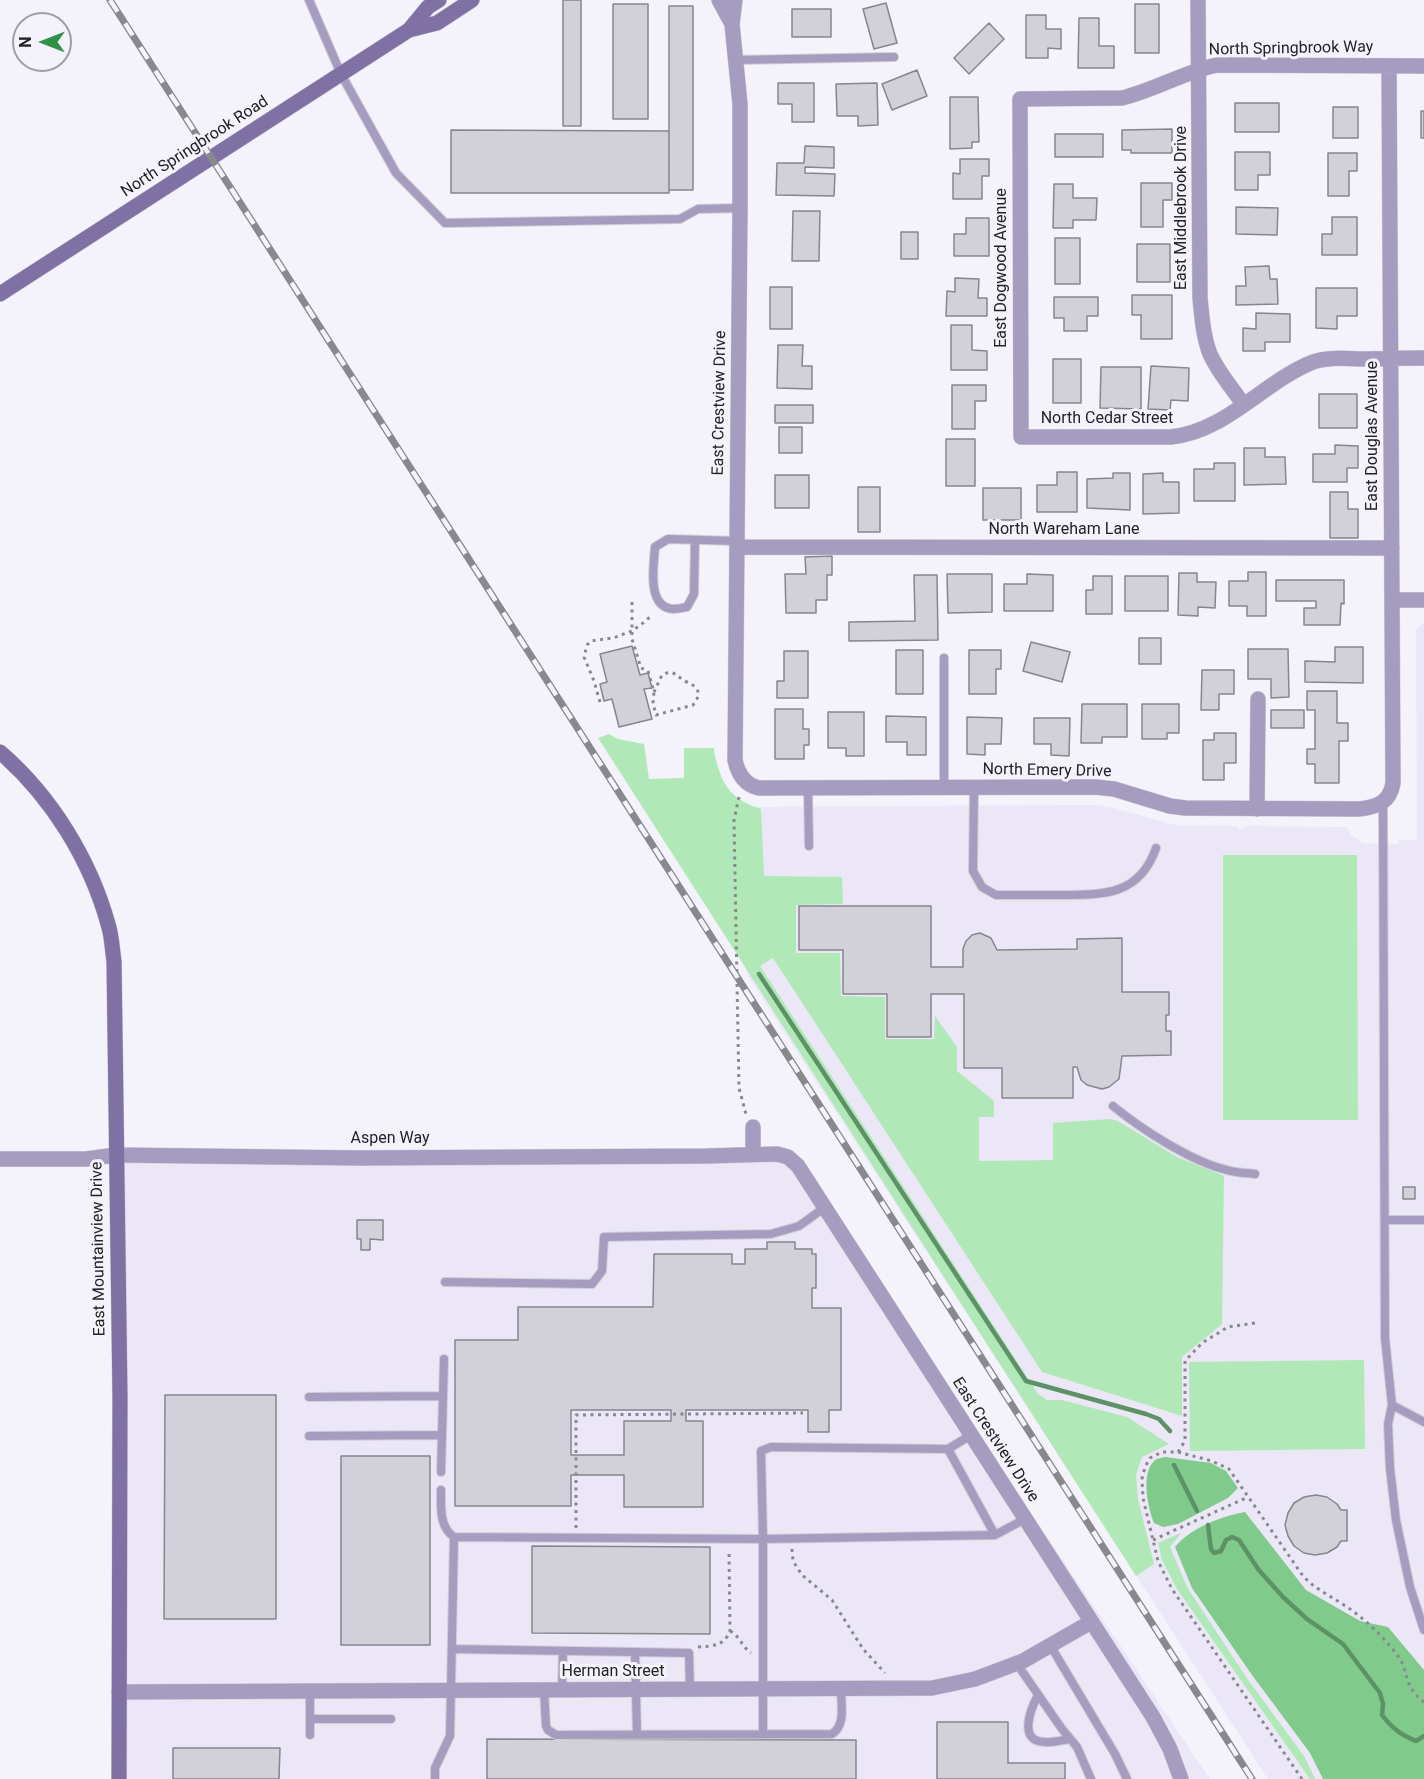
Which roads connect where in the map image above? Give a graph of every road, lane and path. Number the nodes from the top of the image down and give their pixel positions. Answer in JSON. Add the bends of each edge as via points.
{"nodes":[{"id":1,"x":309,"y":0,"type":"edge"},
{"id":2,"x":439,"y":0,"type":"edge"},
{"id":3,"x":472,"y":0,"type":"edge"},
{"id":4,"x":719,"y":0,"type":"edge"},
{"id":5,"x":735,"y":0,"type":"edge"},
{"id":6,"x":1198,"y":0,"type":"edge"},
{"id":7,"x":732,"y":24,"type":"junction"},
{"id":8,"x":409,"y":30,"type":"junction"},
{"id":9,"x":894,"y":57,"type":"dead end"},
{"id":10,"x":737,"y":60,"type":"junction"},
{"id":11,"x":1389,"y":66,"type":"junction"},
{"id":12,"x":1424,"y":66,"type":"edge"},
{"id":13,"x":1198,"y":69,"type":"junction"},
{"id":14,"x":341,"y":74,"type":"junction"},
{"id":15,"x":1020,"y":99,"type":"joint"},
{"id":16,"x":740,"y":208,"type":"junction"},
{"id":17,"x":0,"y":294,"type":"edge"},
{"id":18,"x":1391,"y":358,"type":"junction"},
{"id":19,"x":1424,"y":358,"type":"edge"},
{"id":20,"x":1244,"y":405,"type":"junction"},
{"id":21,"x":1021,"y":437,"type":"joint"},
{"id":22,"x":695,"y":540,"type":"junction"},
{"id":23,"x":737,"y":544,"type":"junction"},
{"id":24,"x":1392,"y":548,"type":"junction"},
{"id":25,"x":1392,"y":600,"type":"junction"},
{"id":26,"x":1424,"y":600,"type":"edge"},
{"id":27,"x":632,"y":602,"type":"dead end"},
{"id":28,"x":651,"y":615,"type":"dead end"},
{"id":29,"x":632,"y":631,"type":"junction"},
{"id":30,"x":944,"y":658,"type":"dead end"},
{"id":31,"x":654,"y":692,"type":"junction"},
{"id":32,"x":1258,"y":699,"type":"dead end"},
{"id":33,"x":600,"y":702,"type":"dead end"},
{"id":34,"x":0,"y":752,"type":"edge"},
{"id":35,"x":745,"y":781,"type":"joint"},
{"id":36,"x":808,"y":788,"type":"junction"},
{"id":37,"x":944,"y":788,"type":"junction"},
{"id":38,"x":974,"y":788,"type":"junction"},
{"id":39,"x":739,"y":797,"type":"dead end"},
{"id":40,"x":1383,"y":803,"type":"junction"},
{"id":41,"x":1257,"y":809,"type":"junction"},
{"id":42,"x":809,"y":846,"type":"dead end"},
{"id":43,"x":1156,"y":848,"type":"dead end"},
{"id":44,"x":1113,"y":1106,"type":"dead end"},
{"id":45,"x":753,"y":1127,"type":"joint"},
{"id":46,"x":753,"y":1154,"type":"junction"},
{"id":47,"x":116,"y":1155,"type":"junction"},
{"id":48,"x":0,"y":1159,"type":"edge"},
{"id":49,"x":1255,"y":1174,"type":"dead end"},
{"id":50,"x":824,"y":1208,"type":"junction"},
{"id":51,"x":1385,"y":1220,"type":"junction"},
{"id":52,"x":1424,"y":1220,"type":"edge"},
{"id":53,"x":445,"y":1282,"type":"dead end"},
{"id":54,"x":1256,"y":1323,"type":"dead end"},
{"id":55,"x":444,"y":1359,"type":"dead end"},
{"id":56,"x":443,"y":1396,"type":"junction"},
{"id":57,"x":309,"y":1397,"type":"dead end"},
{"id":58,"x":1392,"y":1405,"type":"junction"},
{"id":59,"x":803,"y":1413,"type":"dead end"},
{"id":60,"x":1424,"y":1422,"type":"edge"},
{"id":61,"x":970,"y":1434,"type":"junction"},
{"id":62,"x":442,"y":1435,"type":"junction"},
{"id":63,"x":309,"y":1436,"type":"dead end"},
{"id":64,"x":948,"y":1449,"type":"junction"},
{"id":65,"x":1178,"y":1452,"type":"junction"},
{"id":66,"x":441,"y":1472,"type":"dead end"},
{"id":67,"x":441,"y":1490,"type":"dead end"},
{"id":68,"x":1248,"y":1497,"type":"junction"},
{"id":69,"x":1025,"y":1519,"type":"junction"},
{"id":70,"x":995,"y":1535,"type":"junction"},
{"id":71,"x":454,"y":1537,"type":"junction"},
{"id":72,"x":576,"y":1538,"type":"junction"},
{"id":73,"x":790,"y":1538,"type":"junction"},
{"id":74,"x":729,"y":1539,"type":"junction"},
{"id":75,"x":763,"y":1539,"type":"junction"},
{"id":76,"x":1153,"y":1540,"type":"junction"},
{"id":77,"x":1091,"y":1622,"type":"junction"},
{"id":78,"x":1424,"y":1630,"type":"edge"},
{"id":79,"x":730,"y":1631,"type":"junction"},
{"id":80,"x":1050,"y":1646,"type":"junction"},
{"id":81,"x":452,"y":1649,"type":"junction"},
{"id":82,"x":563,"y":1651,"type":"junction"},
{"id":83,"x":635,"y":1652,"type":"junction"},
{"id":84,"x":689,"y":1653,"type":"junction"},
{"id":85,"x":763,"y":1660,"type":"junction"},
{"id":86,"x":1017,"y":1664,"type":"junction"},
{"id":87,"x":763,"y":1689,"type":"junction"},
{"id":88,"x":841,"y":1689,"type":"junction"},
{"id":89,"x":900,"y":1689,"type":"junction"},
{"id":90,"x":310,"y":1690,"type":"junction"},
{"id":91,"x":544,"y":1690,"type":"junction"},
{"id":92,"x":562,"y":1690,"type":"junction"},
{"id":93,"x":636,"y":1690,"type":"junction"},
{"id":94,"x":690,"y":1690,"type":"junction"},
{"id":95,"x":451,"y":1691,"type":"junction"},
{"id":96,"x":120,"y":1692,"type":"junction"},
{"id":97,"x":1038,"y":1695,"type":"junction"},
{"id":98,"x":1424,"y":1702,"type":"edge"},
{"id":99,"x":310,"y":1719,"type":"junction"},
{"id":100,"x":391,"y":1719,"type":"dead end"},
{"id":101,"x":763,"y":1734,"type":"junction"},
{"id":102,"x":310,"y":1735,"type":"dead end"},
{"id":103,"x":637,"y":1735,"type":"junction"},
{"id":104,"x":1070,"y":1739,"type":"junction"},
{"id":105,"x":119,"y":1779,"type":"edge"},
{"id":106,"x":435,"y":1779,"type":"edge"},
{"id":107,"x":1091,"y":1779,"type":"edge"},
{"id":108,"x":1127,"y":1779,"type":"edge"},
{"id":109,"x":1181,"y":1779,"type":"edge"},
{"id":110,"x":1302,"y":1779,"type":"edge"}],
"edges":[{"from":1,"to":14,"type":"lane"},
{"from":2,"to":8,"type":"main road","name":"North Springbrook Road"},
{"from":3,"to":8,"type":"main road","name":"North Springbrook Road","via":[[437,23]]},
{"from":4,"to":7,"type":"street","name":"East Crestview Drive"},
{"from":5,"to":7,"type":"street","name":"East Crestview Drive"},
{"from":6,"to":13,"type":"street","name":"East Middlebrook Drive"},
{"from":7,"to":10,"type":"street","name":"East Crestview Drive"},
{"from":8,"to":14,"type":"main road","name":"North Springbrook Road"},
{"from":9,"to":10,"type":"lane"},
{"from":10,"to":16,"type":"street","name":"East Crestview Drive"},
{"from":11,"to":12,"type":"street","name":"North Springbrook Way"},
{"from":11,"to":13,"type":"street","name":"North Springbrook Way","via":[[1217,65]]},
{"from":11,"to":18,"type":"street","name":"East Douglas Avenue"},
{"from":13,"to":15,"type":"street","name":"North Springbrook Way","via":[[1122,98]]},
{"from":13,"to":20,"type":"street","name":"East Middlebrook Drive","via":[[1203,329],[1210,353]]},
{"from":14,"to":16,"type":"lane","via":[[396,173],[445,223],[680,219],[698,209]]},
{"from":14,"to":17,"type":"main road","name":"North Springbrook Road"},
{"from":15,"to":21,"type":"street","name":"East Dogwood Avenue"},
{"from":16,"to":23,"type":"street","name":"East Crestview Drive"},
{"from":18,"to":19,"type":"street","name":"North Cedar Street"},
{"from":18,"to":20,"type":"street","name":"North Cedar Street","via":[[1316,361]]},
{"from":18,"to":24,"type":"street","name":"East Douglas Avenue"},
{"from":20,"to":21,"type":"street","name":"North Cedar Street","via":[[1187,436]]},
{"from":22,"to":22,"type":"lane","via":[[668,539],[655,547],[653,593],[661,605],[672,609],[687,607],[694,594]]},
{"from":22,"to":23,"type":"lane"},
{"from":23,"to":24,"type":"street","name":"North Wareham Lane"},
{"from":23,"to":35,"type":"street","name":"East Crestview Drive","via":[[735,760]]},
{"from":24,"to":25,"type":"street","name":"East Douglas Avenue"},
{"from":25,"to":26,"type":"street"},
{"from":25,"to":40,"type":"street","name":"East Douglas Avenue","via":[[1393,783]]},
{"from":27,"to":29,"type":"path"},
{"from":28,"to":29,"type":"path"},
{"from":29,"to":31,"type":"path","via":[[641,668],[648,671]]},
{"from":29,"to":33,"type":"path","via":[[587,645],[584,657]]},
{"from":30,"to":37,"type":"lane"},
{"from":31,"to":31,"type":"path","via":[[656,715],[693,705],[698,696],[693,683],[684,682],[673,672],[662,675]]},
{"from":32,"to":41,"type":"street"},
{"from":34,"to":47,"type":"main road","name":"East Mountainview Drive","via":[[35,788],[74,843],[109,926],[116,1008]]},
{"from":35,"to":36,"type":"street","name":"North Emery Drive","via":[[759,789]]},
{"from":36,"to":37,"type":"street","name":"North Emery Drive"},
{"from":36,"to":42,"type":"lane"},
{"from":37,"to":38,"type":"street","name":"North Emery Drive"},
{"from":38,"to":41,"type":"street","name":"North Emery Drive","via":[[1104,788],[1185,808]]},
{"from":38,"to":43,"type":"lane","via":[[974,871],[982,887],[996,895],[1092,895],[1115,891],[1144,873]]},
{"from":39,"to":45,"type":"path","via":[[734,820],[739,1088]]},
{"from":40,"to":41,"type":"street","name":"North Emery Drive","via":[[1359,809]]},
{"from":40,"to":51,"type":"lane"},
{"from":44,"to":49,"type":"lane","via":[[1182,1152],[1224,1170]]},
{"from":45,"to":46,"type":"street"},
{"from":46,"to":47,"type":"street","name":"Aspen Way","via":[[359,1158]]},
{"from":46,"to":50,"type":"street","name":"East Crestview Drive","via":[[788,1157]]},
{"from":47,"to":48,"type":"street","name":"Aspen Way"},
{"from":47,"to":96,"type":"main road","name":"East Mountainview Drive"},
{"from":50,"to":53,"type":"lane","via":[[799,1226],[771,1234],[604,1237],[602,1271],[592,1284]]},
{"from":50,"to":61,"type":"street","name":"East Crestview Drive"},
{"from":51,"to":52,"type":"lane"},
{"from":51,"to":58,"type":"lane","via":[[1385,1338]]},
{"from":54,"to":65,"type":"path","via":[[1228,1327],[1202,1343],[1185,1361],[1185,1441]]},
{"from":55,"to":56,"type":"lane"},
{"from":56,"to":57,"type":"lane"},
{"from":56,"to":62,"type":"lane"},
{"from":58,"to":60,"type":"lane"},
{"from":58,"to":78,"type":"lane","via":[[1388,1424],[1396,1520]]},
{"from":59,"to":72,"type":"path","via":[[576,1414]]},
{"from":61,"to":64,"type":"lane"},
{"from":61,"to":69,"type":"street","name":"East Crestview Drive"},
{"from":62,"to":63,"type":"lane"},
{"from":62,"to":66,"type":"lane"},
{"from":64,"to":70,"type":"lane"},
{"from":64,"to":75,"type":"lane","via":[[771,1447],[761,1452]]},
{"from":65,"to":68,"type":"path","via":[[1229,1469]]},
{"from":65,"to":76,"type":"path","via":[[1162,1452],[1150,1458],[1145,1467],[1143,1498]]},
{"from":67,"to":71,"type":"lane","via":[[441,1515],[447,1532]]},
{"from":68,"to":76,"type":"path"},
{"from":68,"to":98,"type":"path","via":[[1314,1588],[1361,1617],[1389,1644],[1400,1658],[1412,1692]]},
{"from":69,"to":70,"type":"lane"},
{"from":69,"to":77,"type":"street","name":"East Crestview Drive"},
{"from":70,"to":73,"type":"lane"},
{"from":71,"to":72,"type":"lane"},
{"from":71,"to":81,"type":"lane"},
{"from":72,"to":74,"type":"lane"},
{"from":73,"to":75,"type":"lane"},
{"from":73,"to":89,"type":"path","via":[[793,1561],[802,1575],[832,1600],[863,1649]]},
{"from":74,"to":75,"type":"lane"},
{"from":74,"to":79,"type":"path"},
{"from":75,"to":85,"type":"lane"},
{"from":76,"to":110,"type":"path","via":[[1172,1589]]},
{"from":77,"to":80,"type":"street","name":"Herman Street"},
{"from":77,"to":109,"type":"street","name":"East Crestview Drive","via":[[1153,1717]]},
{"from":79,"to":84,"type":"path","via":[[718,1645],[698,1647]]},
{"from":79,"to":85,"type":"path","via":[[746,1650]]},
{"from":80,"to":86,"type":"street","name":"Herman Street"},
{"from":80,"to":108,"type":"lane"},
{"from":81,"to":82,"type":"lane"},
{"from":81,"to":95,"type":"lane"},
{"from":82,"to":83,"type":"lane"},
{"from":82,"to":92,"type":"lane"},
{"from":83,"to":84,"type":"lane"},
{"from":83,"to":93,"type":"lane"},
{"from":84,"to":94,"type":"lane"},
{"from":85,"to":87,"type":"lane"},
{"from":86,"to":89,"type":"street","name":"Herman Street","via":[[975,1679],[932,1688]]},
{"from":86,"to":97,"type":"lane"},
{"from":87,"to":88,"type":"street","name":"Herman Street"},
{"from":87,"to":94,"type":"street","name":"Herman Street"},
{"from":87,"to":101,"type":"lane"},
{"from":88,"to":89,"type":"street","name":"Herman Street"},
{"from":88,"to":101,"type":"lane","via":[[842,1720],[840,1728],[832,1734]]},
{"from":90,"to":95,"type":"street","name":"Herman Street"},
{"from":90,"to":96,"type":"street","name":"Herman Street"},
{"from":90,"to":99,"type":"lane"},
{"from":91,"to":92,"type":"street","name":"Herman Street"},
{"from":91,"to":95,"type":"street","name":"Herman Street"},
{"from":91,"to":103,"type":"lane","via":[[546,1726],[556,1735]]},
{"from":92,"to":93,"type":"street","name":"Herman Street"},
{"from":93,"to":94,"type":"street","name":"Herman Street"},
{"from":93,"to":103,"type":"lane"},
{"from":95,"to":106,"type":"lane","via":[[450,1736],[435,1768]]},
{"from":96,"to":105,"type":"main road","name":"East Mountainview Drive"},
{"from":97,"to":104,"type":"lane"},
{"from":97,"to":104,"type":"lane","via":[[1027,1728],[1032,1737],[1044,1743]]},
{"from":99,"to":100,"type":"lane"},
{"from":99,"to":102,"type":"lane"},
{"from":101,"to":103,"type":"lane"},
{"from":104,"to":107,"type":"lane"}]}
